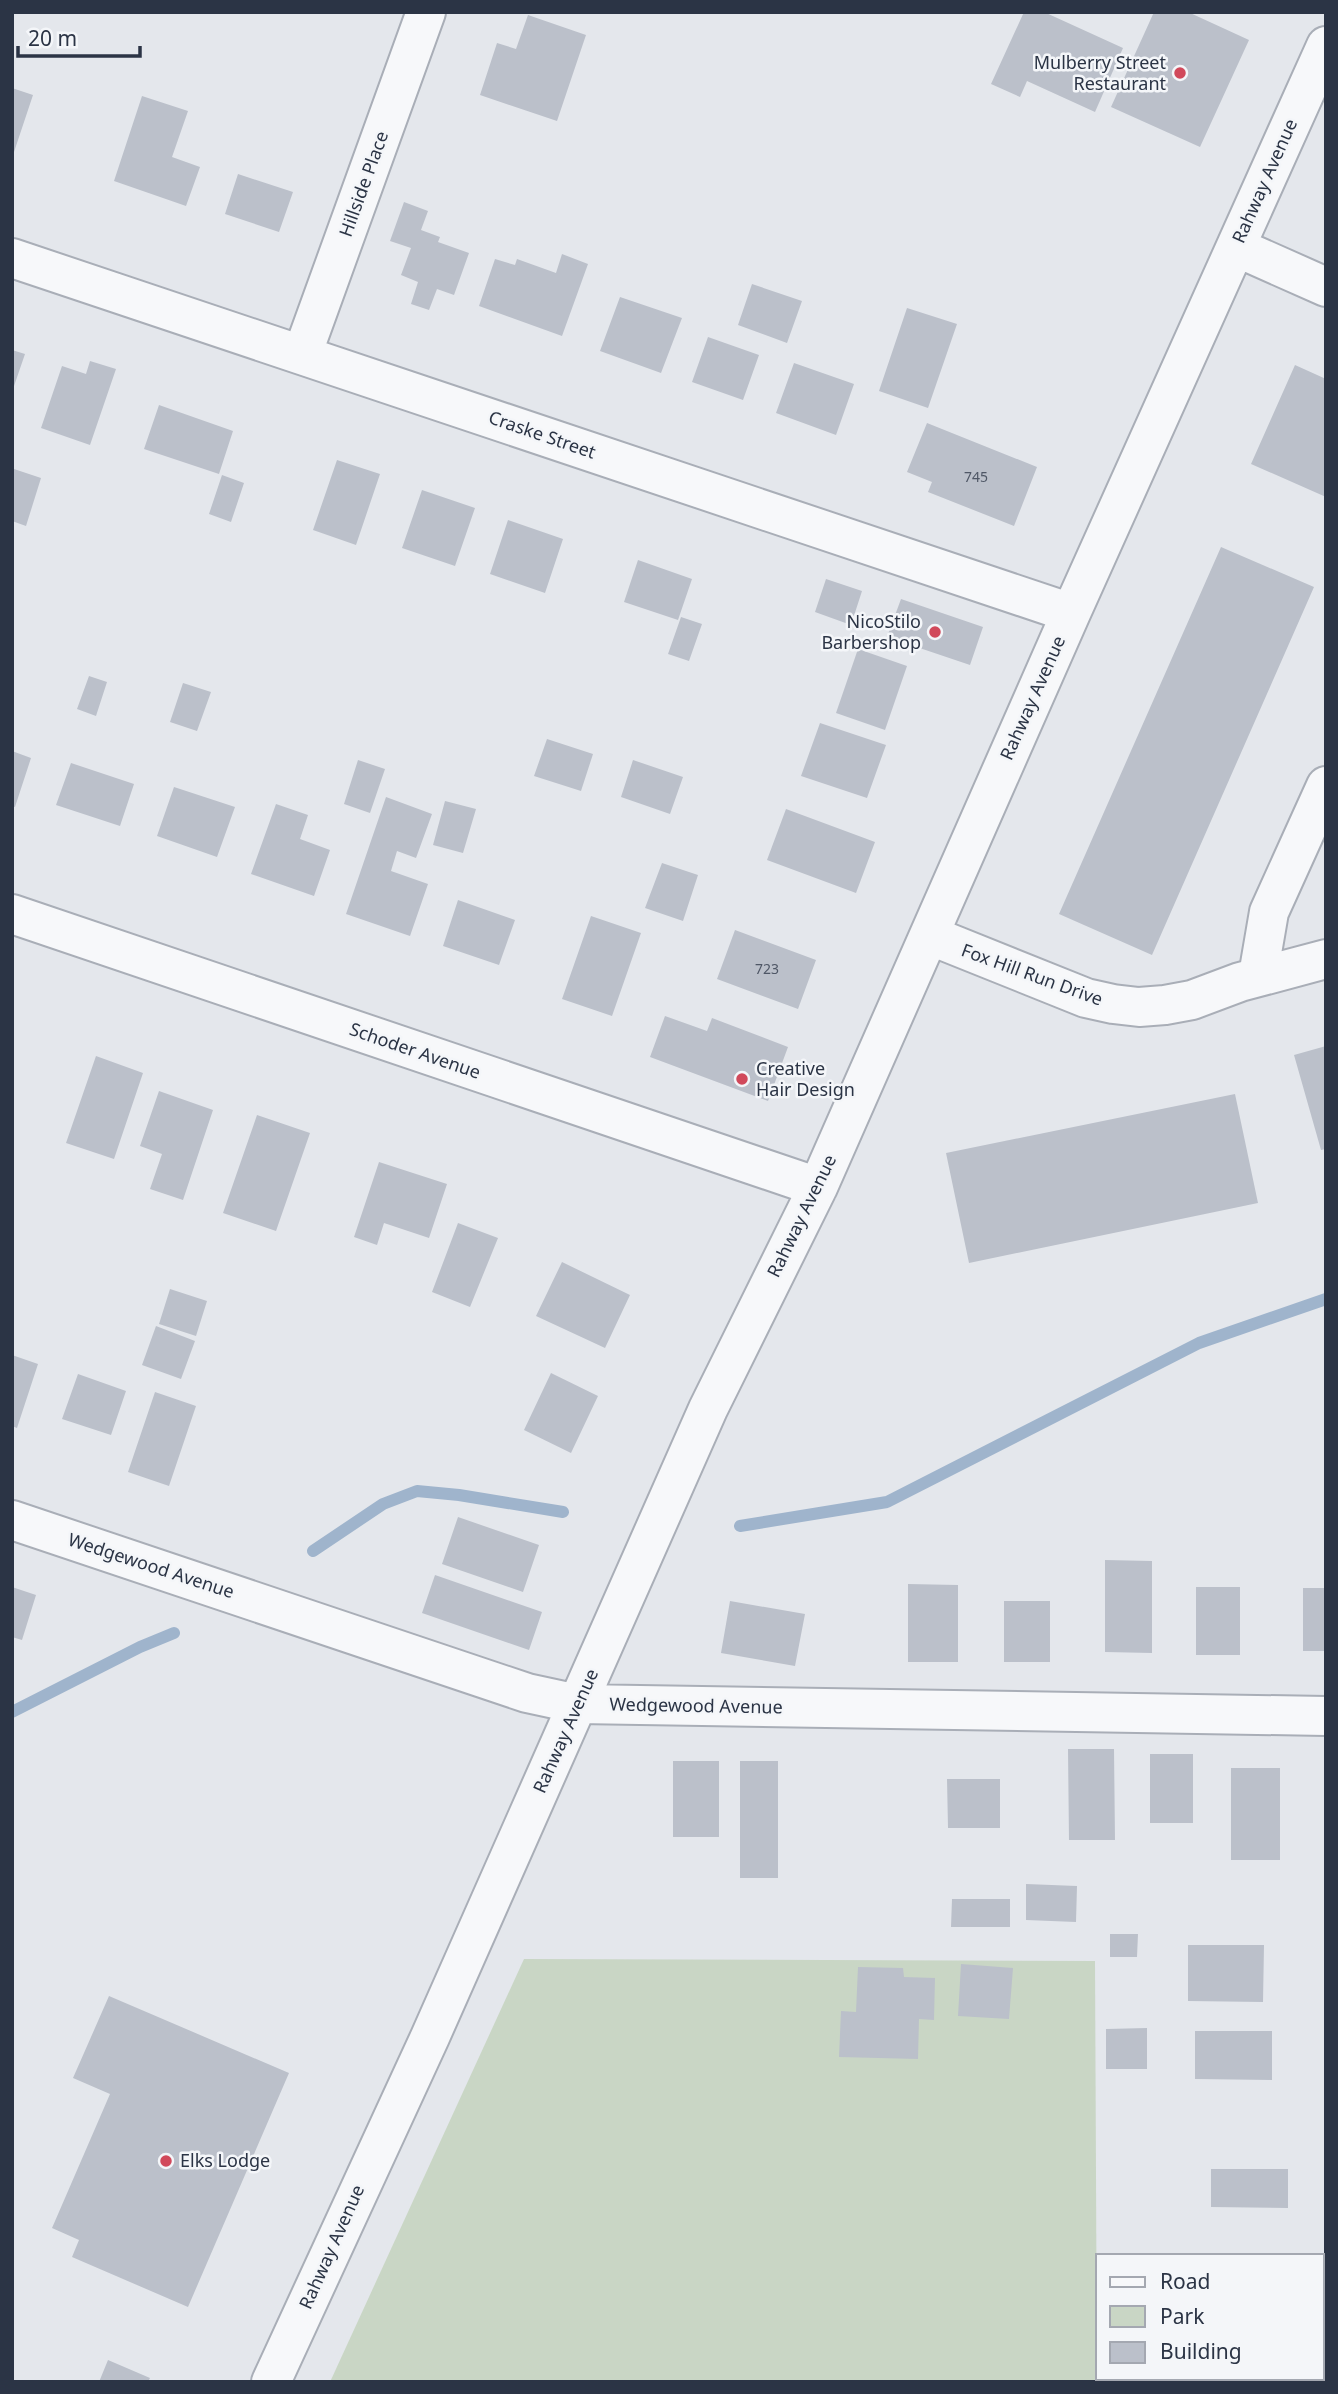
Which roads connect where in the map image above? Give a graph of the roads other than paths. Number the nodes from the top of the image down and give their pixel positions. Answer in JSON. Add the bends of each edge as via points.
{"nodes":[{"id":1,"x":426,"y":12,"type":"edge"},
{"id":2,"x":1326,"y":46,"type":"edge"},
{"id":3,"x":1236,"y":247,"type":"junction"},
{"id":4,"x":12,"y":258,"type":"edge"},
{"id":5,"x":1326,"y":287,"type":"edge"},
{"id":6,"x":302,"y":355,"type":"junction"},
{"id":7,"x":1071,"y":613,"type":"junction"},
{"id":8,"x":1326,"y":786,"type":"edge"},
{"id":9,"x":12,"y":914,"type":"edge"},
{"id":10,"x":929,"y":935,"type":"junction"},
{"id":11,"x":1326,"y":959,"type":"edge"},
{"id":12,"x":1258,"y":976,"type":"junction"},
{"id":13,"x":818,"y":1187,"type":"junction"},
{"id":14,"x":12,"y":1520,"type":"edge"},
{"id":15,"x":578,"y":1704,"type":"junction"},
{"id":16,"x":1326,"y":1716,"type":"edge"},
{"id":17,"x":271,"y":2382,"type":"edge"}],
"edges":[{"from":1,"to":6,"type":"street","name":"Hillside Place"},
{"from":2,"to":3,"type":"street","name":"Rahway Avenue"},
{"from":3,"to":5,"type":"street"},
{"from":3,"to":7,"type":"street","name":"Rahway Avenue"},
{"from":4,"to":6,"type":"street","name":"Craske Street"},
{"from":6,"to":7,"type":"street","name":"Craske Street"},
{"from":7,"to":10,"type":"street","name":"Rahway Avenue"},
{"from":8,"to":12,"type":"street","via":[[1269,912]]},
{"from":9,"to":13,"type":"street","name":"Schoder Avenue"},
{"from":10,"to":12,"type":"street","name":"Fox Hill Run Drive","via":[[1038,980],[1113,1004],[1139,1007],[1192,1000]]},
{"from":10,"to":13,"type":"street","name":"Rahway Avenue"},
{"from":11,"to":12,"type":"street","name":"Fox Hill Run Drive"},
{"from":13,"to":15,"type":"street","name":"Rahway Avenue","via":[[708,1409]]},
{"from":14,"to":15,"type":"street","name":"Wedgewood Avenue","via":[[527,1693]]},
{"from":15,"to":16,"type":"street","name":"Wedgewood Avenue"},
{"from":15,"to":17,"type":"street","name":"Rahway Avenue"}]}
